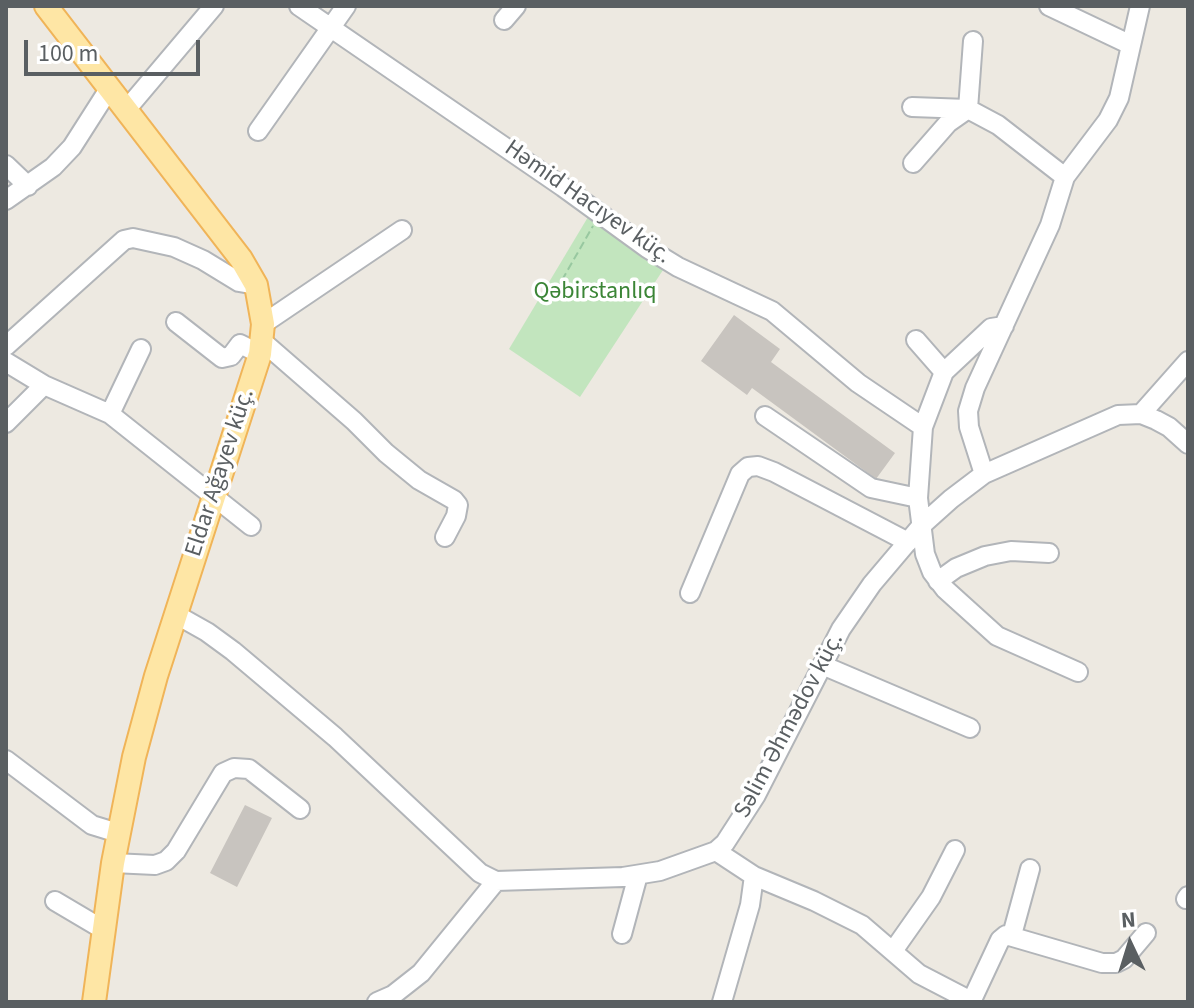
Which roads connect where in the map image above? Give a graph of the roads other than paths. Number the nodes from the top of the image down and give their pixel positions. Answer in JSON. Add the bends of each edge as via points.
{"nodes":[{"id":1,"x":46,"y":6,"type":"edge"},
{"id":2,"x":214,"y":6,"type":"edge"},
{"id":3,"x":299,"y":6,"type":"edge"},
{"id":4,"x":346,"y":6,"type":"edge"},
{"id":5,"x":1049,"y":6,"type":"edge"},
{"id":6,"x":1140,"y":6,"type":"edge"},
{"id":7,"x":332,"y":26,"type":"junction"},
{"id":8,"x":973,"y":41,"type":"dead end"},
{"id":9,"x":1131,"y":45,"type":"junction"},
{"id":10,"x":109,"y":89,"type":"junction"},
{"id":11,"x":912,"y":107,"type":"dead end"},
{"id":12,"x":968,"y":109,"type":"junction"},
{"id":13,"x":126,"y":110,"type":"junction"},
{"id":14,"x":258,"y":131,"type":"dead end"},
{"id":15,"x":913,"y":163,"type":"dead end"},
{"id":16,"x":6,"y":165,"type":"edge"},
{"id":17,"x":1065,"y":177,"type":"junction"},
{"id":18,"x":28,"y":186,"type":"junction"},
{"id":19,"x":6,"y":200,"type":"edge"},
{"id":20,"x":402,"y":230,"type":"dead end"},
{"id":21,"x":256,"y":285,"type":"junction"},
{"id":22,"x":176,"y":322,"type":"dead end"},
{"id":23,"x":1004,"y":326,"type":"junction"},
{"id":24,"x":262,"y":340,"type":"junction"},
{"id":25,"x":916,"y":340,"type":"dead end"},
{"id":26,"x":6,"y":346,"type":"edge"},
{"id":27,"x":141,"y":349,"type":"dead end"},
{"id":28,"x":1188,"y":361,"type":"edge"},
{"id":29,"x":6,"y":362,"type":"edge"},
{"id":30,"x":944,"y":372,"type":"junction"},
{"id":31,"x":44,"y":385,"type":"junction"},
{"id":32,"x":110,"y":414,"type":"junction"},
{"id":33,"x":1141,"y":414,"type":"junction"},
{"id":34,"x":765,"y":416,"type":"dead end"},
{"id":35,"x":6,"y":423,"type":"edge"},
{"id":36,"x":923,"y":427,"type":"junction"},
{"id":37,"x":1188,"y":444,"type":"edge"},
{"id":38,"x":984,"y":474,"type":"junction"},
{"id":39,"x":214,"y":496,"type":"junction"},
{"id":40,"x":918,"y":498,"type":"junction"},
{"id":41,"x":922,"y":525,"type":"junction"},
{"id":42,"x":251,"y":526,"type":"dead end"},
{"id":43,"x":445,"y":537,"type":"dead end"},
{"id":44,"x":908,"y":542,"type":"junction"},
{"id":45,"x":1049,"y":553,"type":"dead end"},
{"id":46,"x":938,"y":581,"type":"junction"},
{"id":47,"x":690,"y":593,"type":"dead end"},
{"id":48,"x":175,"y":614,"type":"junction"},
{"id":49,"x":822,"y":665,"type":"junction"},
{"id":50,"x":1078,"y":672,"type":"dead end"},
{"id":51,"x":970,"y":728,"type":"dead end"},
{"id":52,"x":6,"y":760,"type":"edge"},
{"id":53,"x":300,"y":809,"type":"dead end"},
{"id":54,"x":118,"y":833,"type":"junction"},
{"id":55,"x":955,"y":850,"type":"dead end"},
{"id":56,"x":716,"y":851,"type":"junction"},
{"id":57,"x":113,"y":863,"type":"junction"},
{"id":58,"x":1030,"y":869,"type":"dead end"},
{"id":59,"x":638,"y":875,"type":"junction"},
{"id":60,"x":754,"y":876,"type":"junction"},
{"id":61,"x":496,"y":881,"type":"junction"},
{"id":62,"x":55,"y":901,"type":"dead end"},
{"id":63,"x":104,"y":930,"type":"junction"},
{"id":64,"x":1146,"y":933,"type":"dead end"},
{"id":65,"x":622,"y":934,"type":"dead end"},
{"id":66,"x":1012,"y":935,"type":"junction"},
{"id":67,"x":893,"y":951,"type":"junction"},
{"id":68,"x":94,"y":1002,"type":"edge"},
{"id":69,"x":377,"y":1002,"type":"edge"},
{"id":70,"x":722,"y":1002,"type":"edge"},
{"id":71,"x":971,"y":1002,"type":"edge"}],
"edges":[{"from":1,"to":10,"type":"main road","name":"Eldar Ağayev küç."},
{"from":2,"to":13,"type":"street"},
{"from":3,"to":7,"type":"street","name":"Həmid Hacıyev küç."},
{"from":4,"to":7,"type":"street"},
{"from":5,"to":9,"type":"street"},
{"from":6,"to":9,"type":"street"},
{"from":7,"to":14,"type":"street"},
{"from":7,"to":36,"type":"street","name":"Həmid Hacıyev küç.","via":[[647,248],[772,311],[858,383]]},
{"from":8,"to":12,"type":"street"},
{"from":9,"to":17,"type":"street","via":[[1119,98],[1108,120]]},
{"from":10,"to":13,"type":"main road","name":"Eldar Ağayev küç."},
{"from":10,"to":18,"type":"street","via":[[72,147]]},
{"from":11,"to":12,"type":"street"},
{"from":12,"to":15,"type":"street","via":[[948,123]]},
{"from":12,"to":17,"type":"street","via":[[998,125]]},
{"from":13,"to":21,"type":"main road","name":"Eldar Ağayev küç."},
{"from":16,"to":18,"type":"street"},
{"from":17,"to":23,"type":"street","via":[[1050,225]]},
{"from":18,"to":19,"type":"street"},
{"from":20,"to":24,"type":"street"},
{"from":21,"to":24,"type":"main road","name":"Eldar Ağayev küç."},
{"from":21,"to":26,"type":"street","via":[[239,282],[174,247],[124,240]]},
{"from":22,"to":24,"type":"street","via":[[222,358],[240,344]]},
{"from":23,"to":30,"type":"street","via":[[991,328]]},
{"from":23,"to":38,"type":"street","via":[[968,411]]},
{"from":24,"to":39,"type":"main road","name":"Eldar Ağayev küç."},
{"from":24,"to":43,"type":"street","via":[[386,453],[454,500],[456,516]]},
{"from":25,"to":30,"type":"street"},
{"from":27,"to":32,"type":"street"},
{"from":28,"to":33,"type":"street"},
{"from":29,"to":31,"type":"street"},
{"from":30,"to":36,"type":"street"},
{"from":31,"to":32,"type":"street"},
{"from":31,"to":35,"type":"street"},
{"from":32,"to":39,"type":"street"},
{"from":33,"to":37,"type":"street","via":[[1169,427]]},
{"from":33,"to":38,"type":"street","name":"Səlim Əhmədov küç.","via":[[1118,415]]},
{"from":34,"to":40,"type":"street","via":[[871,488]]},
{"from":36,"to":40,"type":"street"},
{"from":38,"to":41,"type":"street","name":"Səlim Əhmədov küç."},
{"from":39,"to":42,"type":"street"},
{"from":39,"to":48,"type":"main road","name":"Eldar Ağayev küç."},
{"from":40,"to":41,"type":"street"},
{"from":41,"to":44,"type":"street","name":"Səlim Əhmədov küç."},
{"from":41,"to":46,"type":"street","via":[[925,554]]},
{"from":44,"to":47,"type":"street","via":[[774,472],[748,467],[740,474]]},
{"from":44,"to":49,"type":"street","name":"Səlim Əhmədov küç.","via":[[858,603]]},
{"from":45,"to":46,"type":"street","via":[[985,556]]},
{"from":46,"to":50,"type":"street","via":[[997,636]]},
{"from":48,"to":54,"type":"main road","name":"Eldar Ağayev küç."},
{"from":48,"to":61,"type":"street","via":[[233,651],[396,792],[463,859]]},
{"from":49,"to":51,"type":"street"},
{"from":49,"to":56,"type":"street","name":"Səlim Əhmədov küç.","via":[[756,795]]},
{"from":52,"to":54,"type":"street","via":[[92,825]]},
{"from":53,"to":57,"type":"street","via":[[249,769],[234,768],[223,773],[166,861]]},
{"from":54,"to":57,"type":"main road","name":"Eldar Ağayev küç."},
{"from":55,"to":67,"type":"street","via":[[931,897]]},
{"from":56,"to":59,"type":"street"},
{"from":56,"to":60,"type":"street"},
{"from":57,"to":63,"type":"main road","name":"Eldar Ağayev küç."},
{"from":58,"to":66,"type":"street"},
{"from":59,"to":61,"type":"street"},
{"from":59,"to":65,"type":"street"},
{"from":60,"to":67,"type":"street","via":[[862,925]]},
{"from":60,"to":70,"type":"street"},
{"from":61,"to":69,"type":"street","via":[[421,973]]},
{"from":62,"to":63,"type":"street"},
{"from":63,"to":68,"type":"main road","name":"Eldar Ağayev küç."},
{"from":64,"to":66,"type":"street","via":[[1116,963]]},
{"from":66,"to":71,"type":"street","via":[[1000,940]]},
{"from":67,"to":71,"type":"street","via":[[919,974]]}]}
